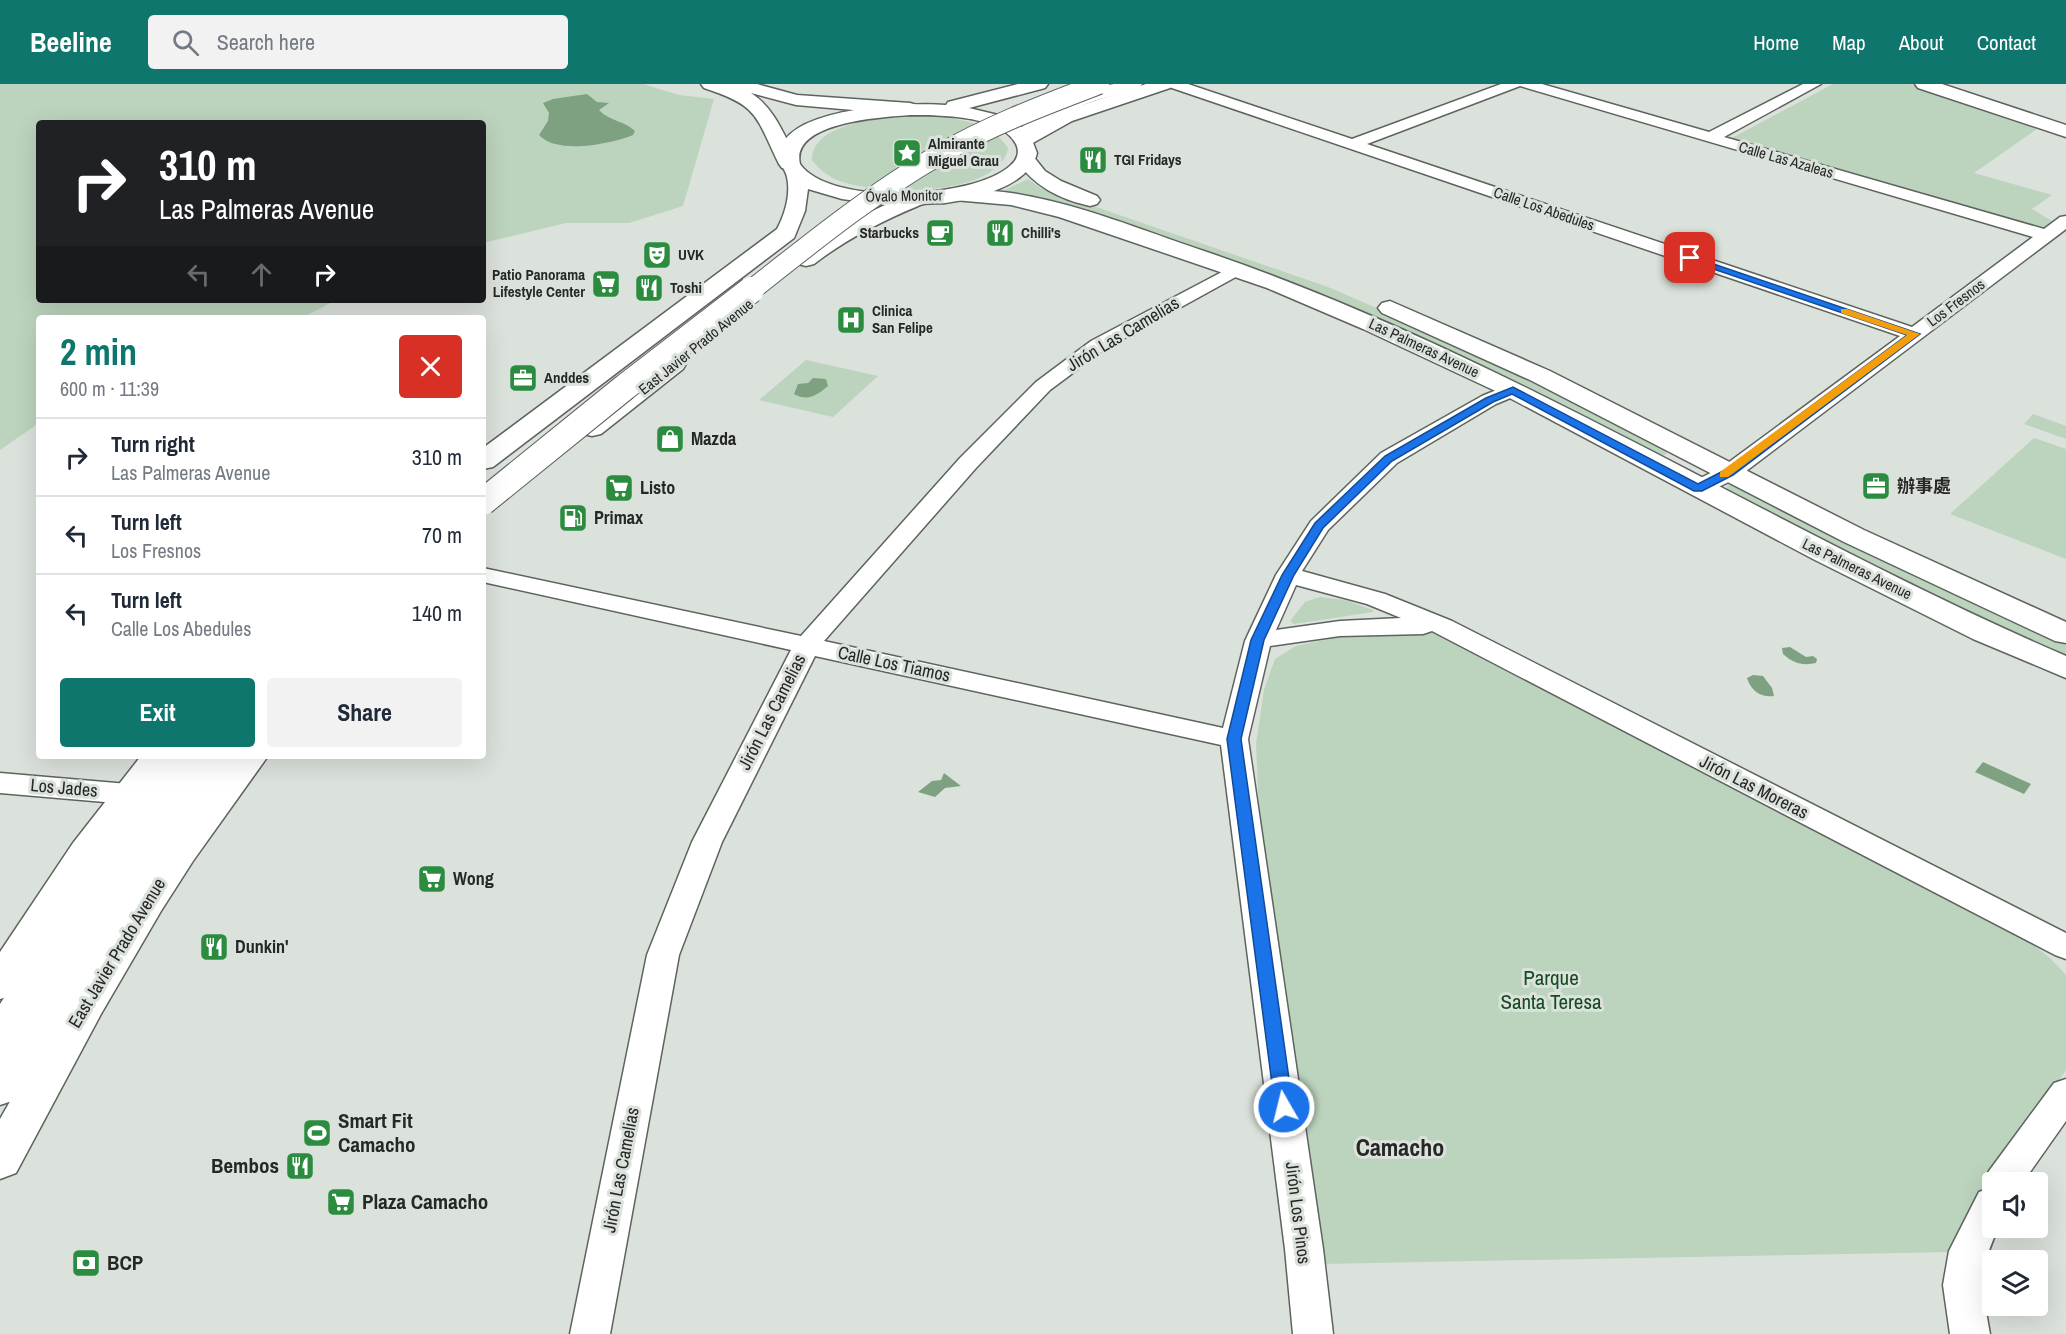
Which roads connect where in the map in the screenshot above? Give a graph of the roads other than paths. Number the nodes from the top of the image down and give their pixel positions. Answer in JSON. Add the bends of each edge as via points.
{"nodes":[{"id":1,"x":710,"y":84,"type":"edge"},
{"id":2,"x":737,"y":84,"type":"edge"},
{"id":3,"x":1039,"y":84,"type":"edge"},
{"id":4,"x":1075,"y":84,"type":"edge"},
{"id":5,"x":1099,"y":84,"type":"edge"},
{"id":6,"x":1133,"y":84,"type":"edge"},
{"id":7,"x":1164,"y":84,"type":"edge"},
{"id":8,"x":1174,"y":84,"type":"edge"},
{"id":9,"x":1515,"y":84,"type":"edge"},
{"id":10,"x":1526,"y":84,"type":"edge"},
{"id":11,"x":1814,"y":84,"type":"edge"},
{"id":12,"x":1924,"y":84,"type":"edge"},
{"id":13,"x":910,"y":109,"type":"junction"},
{"id":14,"x":936,"y":109,"type":"junction"},
{"id":15,"x":2066,"y":131,"type":"edge"},
{"id":16,"x":1710,"y":138,"type":"junction"},
{"id":17,"x":1353,"y":144,"type":"junction"},
{"id":18,"x":1025,"y":146,"type":"junction"},
{"id":19,"x":793,"y":169,"type":"junction"},
{"id":20,"x":950,"y":195,"type":"junction"},
{"id":21,"x":921,"y":199,"type":"junction"},
{"id":22,"x":2066,"y":221,"type":"edge"},
{"id":23,"x":2046,"y":235,"type":"junction"},
{"id":24,"x":1237,"y":269,"type":"junction"},
{"id":25,"x":677,"y":316,"type":"junction"},
{"id":26,"x":718,"y":328,"type":"junction"},
{"id":27,"x":1915,"y":334,"type":"junction"},
{"id":28,"x":1513,"y":390,"type":"junction"},
{"id":29,"x":1674,"y":444,"type":"junction"},
{"id":30,"x":486,"y":459,"type":"edge"},
{"id":31,"x":1644,"y":459,"type":"junction"},
{"id":32,"x":1729,"y":473,"type":"junction"},
{"id":33,"x":486,"y":475,"type":"edge"},
{"id":34,"x":1698,"y":488,"type":"junction"},
{"id":35,"x":486,"y":500,"type":"edge"},
{"id":36,"x":486,"y":514,"type":"edge"},
{"id":37,"x":1288,"y":575,"type":"junction"},
{"id":38,"x":486,"y":576,"type":"edge"},
{"id":39,"x":1443,"y":626,"type":"junction"},
{"id":40,"x":2066,"y":634,"type":"edge"},
{"id":41,"x":1258,"y":640,"type":"junction"},
{"id":42,"x":807,"y":645,"type":"junction"},
{"id":43,"x":2066,"y":668,"type":"edge"},
{"id":44,"x":1234,"y":739,"type":"junction"},
{"id":45,"x":157,"y":759,"type":"edge"},
{"id":46,"x":188,"y":759,"type":"edge"},
{"id":47,"x":219,"y":759,"type":"edge"},
{"id":48,"x":249,"y":759,"type":"edge"},
{"id":49,"x":0,"y":783,"type":"edge"},
{"id":50,"x":128,"y":794,"type":"junction"},
{"id":51,"x":81,"y":928,"type":"junction"},
{"id":52,"x":2054,"y":941,"type":"edge"},
{"id":53,"x":2066,"y":956,"type":"edge"},
{"id":54,"x":0,"y":984,"type":"edge"},
{"id":55,"x":0,"y":1039,"type":"edge"},
{"id":56,"x":0,"y":1088,"type":"edge"},
{"id":57,"x":2066,"y":1093,"type":"edge"},
{"id":58,"x":0,"y":1160,"type":"edge"},
{"id":59,"x":2009,"y":1172,"type":"edge"},
{"id":60,"x":1982,"y":1223,"type":"edge"},
{"id":61,"x":590,"y":1334,"type":"edge"},
{"id":62,"x":1313,"y":1334,"type":"edge"},
{"id":63,"x":1970,"y":1334,"type":"edge"}],
"edges":[{"from":1,"to":19,"type":"main road","via":[[756,102]]},
{"from":2,"to":13,"type":"main road","via":[[796,100]]},
{"from":3,"to":14,"type":"main road"},
{"from":4,"to":33,"type":"main road","via":[[970,126],[888,170],[813,223]]},
{"from":5,"to":35,"type":"main road","bridge":true,"via":[[987,129],[876,194]]},
{"from":6,"to":18,"type":"main road","via":[[1048,114],[1031,126]]},
{"from":7,"to":18,"type":"main road","via":[[1065,117]]},
{"from":8,"to":17,"type":"street","name":"Calle Los Abedules"},
{"from":9,"to":17,"type":"street"},
{"from":10,"to":16,"type":"street","name":"Calle Las Azaleas"},
{"from":11,"to":16,"type":"street"},
{"from":12,"to":15,"type":"main road"},
{"from":13,"to":14,"type":"main road"},
{"from":13,"to":19,"type":"main road","via":[[853,115],[809,130],[788,152]]},
{"from":14,"to":18,"type":"main road","via":[[990,119],[1010,128]]},
{"from":16,"to":23,"type":"street","name":"Calle Las Azaleas"},
{"from":17,"to":27,"type":"street","name":"Calle Los Abedules"},
{"from":18,"to":20,"type":"main road","name":"Óvalo Monitor","via":[[1017,171],[1000,181]]},
{"from":18,"to":29,"type":"main road","name":"Las Palmeras Avenue","via":[[1033,172],[1076,196],[1298,271],[1397,311],[1531,371]]},
{"from":19,"to":21,"type":"main road","name":"Óvalo Monitor","via":[[832,191]]},
{"from":19,"to":25,"type":"main road","name":"East Javier Prado Avenue","via":[[799,195],[797,213],[786,233]]},
{"from":20,"to":21,"type":"main road","name":"Óvalo Monitor"},
{"from":20,"to":24,"type":"main road","name":"Las Palmeras Avenue","via":[[1047,206]]},
{"from":21,"to":26,"type":"main road","name":"East Javier Prado Avenue","via":[[855,224]]},
{"from":22,"to":23,"type":"street","name":"Los Fresnos"},
{"from":23,"to":27,"type":"street","name":"Los Fresnos"},
{"from":24,"to":28,"type":"main road","name":"Las Palmeras Avenue","via":[[1371,324]]},
{"from":24,"to":42,"type":"street","name":"Jirón Las Camelias","via":[[1098,345],[1043,386],[968,463]]},
{"from":25,"to":26,"type":"main road","via":[[706,317],[715,321]]},
{"from":25,"to":30,"type":"main road","name":"East Javier Prado Avenue"},
{"from":26,"to":36,"type":"main road","name":"East Javier Prado Avenue"},
{"from":27,"to":32,"type":"street","name":"Los Fresnos"},
{"from":28,"to":31,"type":"main road","name":"Las Palmeras Avenue"},
{"from":28,"to":37,"type":"street","name":"Jirón Los Pinos","via":[[1389,458],[1319,526]]},
{"from":29,"to":31,"type":"main road","via":[[1674,456]]},
{"from":29,"to":32,"type":"main road","name":"Las Palmeras Avenue"},
{"from":31,"to":34,"type":"main road","name":"Las Palmeras Avenue"},
{"from":32,"to":34,"type":"street","name":"Los Fresnos"},
{"from":32,"to":40,"type":"main road","name":"Las Palmeras Avenue","via":[[1901,559]]},
{"from":34,"to":43,"type":"main road","name":"Las Palmeras Avenue","via":[[1894,588]]},
{"from":37,"to":39,"type":"street","name":"Jirón Las Moreras","via":[[1376,599]]},
{"from":37,"to":41,"type":"street","name":"Jirón Los Pinos"},
{"from":38,"to":42,"type":"street","name":"Calle Los Tiamos"},
{"from":39,"to":41,"type":"street","name":"Jirón Las Moreras","via":[[1317,629]]},
{"from":39,"to":52,"type":"street","name":"Jirón Las Moreras"},
{"from":41,"to":44,"type":"street","name":"Jirón Los Pinos"},
{"from":42,"to":44,"type":"street","name":"Calle Los Tiamos"},
{"from":42,"to":61,"type":"street","name":"Jirón Las Camelias","via":[[706,842],[663,955]]},
{"from":44,"to":62,"type":"street","name":"Jirón Los Pinos"},
{"from":45,"to":50,"type":"main road"},
{"from":46,"to":51,"type":"main road","via":[[133,829]]},
{"from":47,"to":51,"type":"main road"},
{"from":48,"to":58,"type":"main road","name":"East Javier Prado Avenue","via":[[208,810],[147,901]]},
{"from":49,"to":50,"type":"street","name":"Los Jades"},
{"from":50,"to":54,"type":"main road"},
{"from":51,"to":55,"type":"main road"},
{"from":51,"to":56,"type":"main road"},
{"from":52,"to":53,"type":"street","name":"Jirón Las Moreras"},
{"from":57,"to":59,"type":"street"},
{"from":60,"to":63,"type":"street","via":[[1968,1251],[1962,1285]]}]}
